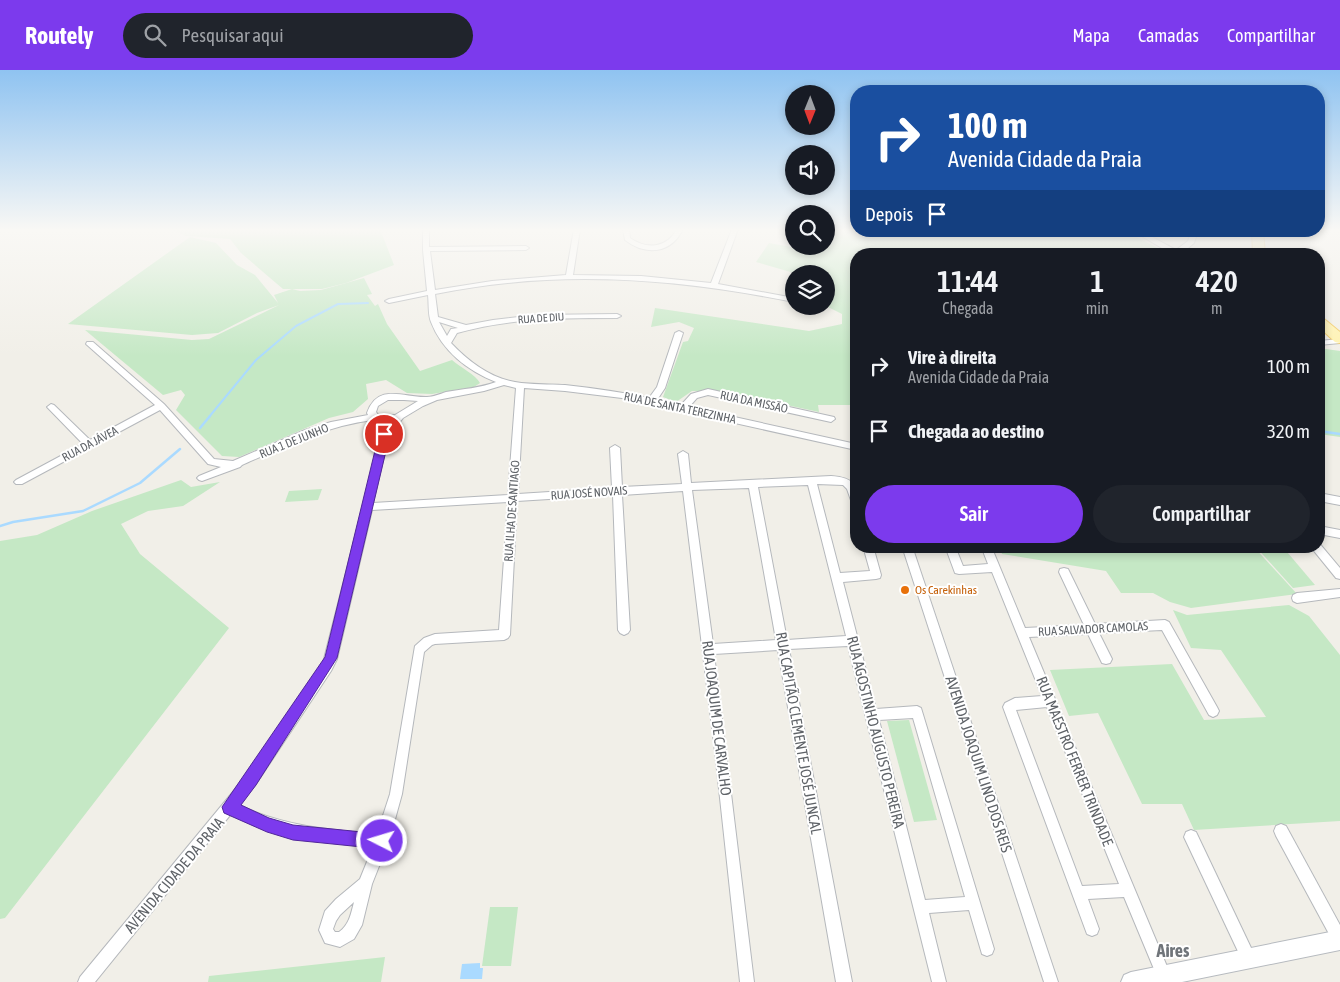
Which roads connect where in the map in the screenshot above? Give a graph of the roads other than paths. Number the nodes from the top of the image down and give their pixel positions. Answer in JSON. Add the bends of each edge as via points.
{"nodes":[{"id":1,"x":428,"y":272,"type":"edge"},
{"id":2,"x":570,"y":272,"type":"edge"},
{"id":3,"x":719,"y":272,"type":"edge"},
{"id":4,"x":569,"y":275,"type":"junction"},
{"id":5,"x":714,"y":284,"type":"junction"},
{"id":6,"x":430,"y":292,"type":"junction"},
{"id":7,"x":785,"y":298,"type":"edge"},
{"id":8,"x":389,"y":301,"type":"dead end"},
{"id":9,"x":618,"y":316,"type":"dead end"},
{"id":10,"x":434,"y":318,"type":"junction"},
{"id":11,"x":1325,"y":326,"type":"edge"},
{"id":12,"x":465,"y":327,"type":"junction"},
{"id":13,"x":679,"y":333,"type":"dead end"},
{"id":14,"x":1340,"y":340,"type":"edge"},
{"id":15,"x":447,"y":342,"type":"junction"},
{"id":16,"x":1325,"y":342,"type":"edge"},
{"id":17,"x":90,"y":344,"type":"dead end"},
{"id":18,"x":502,"y":382,"type":"junction"},
{"id":19,"x":520,"y":386,"type":"junction"},
{"id":20,"x":402,"y":397,"type":"junction"},
{"id":21,"x":428,"y":400,"type":"junction"},
{"id":22,"x":651,"y":401,"type":"junction"},
{"id":23,"x":161,"y":406,"type":"junction"},
{"id":24,"x":373,"y":406,"type":"junction"},
{"id":25,"x":51,"y":407,"type":"dead end"},
{"id":26,"x":683,"y":408,"type":"junction"},
{"id":27,"x":409,"y":409,"type":"junction"},
{"id":28,"x":399,"y":418,"type":"junction"},
{"id":29,"x":352,"y":419,"type":"junction"},
{"id":30,"x":376,"y":419,"type":"junction"},
{"id":31,"x":831,"y":419,"type":"dead end"},
{"id":32,"x":384,"y":434,"type":"junction"},
{"id":33,"x":89,"y":445,"type":"junction"},
{"id":34,"x":850,"y":446,"type":"edge"},
{"id":35,"x":615,"y":448,"type":"dead end"},
{"id":36,"x":682,"y":454,"type":"dead end"},
{"id":37,"x":211,"y":462,"type":"junction"},
{"id":38,"x":237,"y":465,"type":"junction"},
{"id":39,"x":19,"y":482,"type":"dead end"},
{"id":40,"x":812,"y":482,"type":"junction"},
{"id":41,"x":850,"y":483,"type":"edge"},
{"id":42,"x":753,"y":484,"type":"junction"},
{"id":43,"x":687,"y":486,"type":"junction"},
{"id":44,"x":617,"y":491,"type":"junction"},
{"id":45,"x":512,"y":498,"type":"junction"},
{"id":46,"x":1325,"y":499,"type":"edge"},
{"id":47,"x":1340,"y":501,"type":"edge"},
{"id":48,"x":367,"y":507,"type":"junction"},
{"id":49,"x":1325,"y":531,"type":"edge"},
{"id":50,"x":1340,"y":534,"type":"edge"},
{"id":51,"x":870,"y":553,"type":"edge"},
{"id":52,"x":909,"y":553,"type":"edge"},
{"id":53,"x":953,"y":553,"type":"edge"},
{"id":54,"x":989,"y":553,"type":"edge"},
{"id":55,"x":1321,"y":553,"type":"edge"},
{"id":56,"x":995,"y":568,"type":"junction"},
{"id":57,"x":1064,"y":572,"type":"dead end"},
{"id":58,"x":1340,"y":575,"type":"edge"},
{"id":59,"x":837,"y":578,"type":"junction"},
{"id":60,"x":1340,"y":593,"type":"edge"},
{"id":61,"x":1297,"y":598,"type":"dead end"},
{"id":62,"x":1092,"y":629,"type":"junction"},
{"id":63,"x":624,"y":630,"type":"dead end"},
{"id":64,"x":1022,"y":632,"type":"junction"},
{"id":65,"x":853,"y":641,"type":"junction"},
{"id":66,"x":783,"y":645,"type":"junction"},
{"id":67,"x":708,"y":649,"type":"junction"},
{"id":68,"x":1106,"y":659,"type":"dead end"},
{"id":69,"x":1050,"y":701,"type":"junction"},
{"id":70,"x":1213,"y":711,"type":"dead end"},
{"id":71,"x":872,"y":715,"type":"junction"},
{"id":72,"x":230,"y":807,"type":"junction"},
{"id":73,"x":1281,"y":831,"type":"dead end"},
{"id":74,"x":1191,"y":837,"type":"dead end"},
{"id":75,"x":382,"y":841,"type":"junction"},
{"id":76,"x":365,"y":884,"type":"dead end"},
{"id":77,"x":1129,"y":890,"type":"junction"},
{"id":78,"x":1078,"y":893,"type":"junction"},
{"id":79,"x":974,"y":903,"type":"junction"},
{"id":80,"x":920,"y":907,"type":"junction"},
{"id":81,"x":1092,"y":929,"type":"dead end"},
{"id":82,"x":1340,"y":940,"type":"edge"},
{"id":83,"x":988,"y":949,"type":"dead end"},
{"id":84,"x":1248,"y":957,"type":"junction"},
{"id":85,"x":1164,"y":976,"type":"junction"},
{"id":86,"x":1139,"y":981,"type":"edge"},
{"id":87,"x":85,"y":982,"type":"edge"},
{"id":88,"x":747,"y":982,"type":"edge"},
{"id":89,"x":844,"y":982,"type":"edge"},
{"id":90,"x":939,"y":982,"type":"edge"},
{"id":91,"x":1051,"y":982,"type":"edge"}],
"edges":[{"from":1,"to":6,"type":"street","name":"RUA DE SANTA TEREZINHA"},
{"from":2,"to":4,"type":"street"},
{"from":3,"to":5,"type":"street"},
{"from":4,"to":5,"type":"street","via":[[664,278]]},
{"from":4,"to":6,"type":"street"},
{"from":5,"to":7,"type":"street"},
{"from":6,"to":8,"type":"street"},
{"from":6,"to":10,"type":"street","name":"RUA DE SANTA TEREZINHA"},
{"from":9,"to":12,"type":"street","name":"RUA DE DIU","via":[[575,316]]},
{"from":10,"to":12,"type":"street","name":"RUA DE DIU"},
{"from":10,"to":15,"type":"street","name":"RUA DE SANTA TEREZINHA"},
{"from":11,"to":14,"type":"main road"},
{"from":12,"to":15,"type":"street","via":[[454,331]]},
{"from":13,"to":22,"type":"street","via":[[661,388]]},
{"from":14,"to":16,"type":"street"},
{"from":15,"to":18,"type":"street","name":"RUA DE SANTA TEREZINHA","via":[[466,363]]},
{"from":17,"to":23,"type":"street"},
{"from":18,"to":19,"type":"street","name":"RUA DE SANTA TEREZINHA"},
{"from":18,"to":21,"type":"street"},
{"from":19,"to":22,"type":"street","name":"RUA DE SANTA TEREZINHA","via":[[565,388]]},
{"from":19,"to":45,"type":"street","name":"RUA ILHA DE SANTIAGO"},
{"from":20,"to":21,"type":"street"},
{"from":20,"to":24,"type":"street","via":[[381,399]]},
{"from":20,"to":27,"type":"street","via":[[409,404]]},
{"from":21,"to":27,"type":"street"},
{"from":22,"to":26,"type":"street","name":"RUA DE SANTA TEREZINHA"},
{"from":23,"to":33,"type":"street","name":"RUA DA JÁVEA"},
{"from":23,"to":37,"type":"street"},
{"from":24,"to":29,"type":"street","name":"RUA 1 DE JUNHO"},
{"from":24,"to":30,"type":"street","via":[[371,413]]},
{"from":25,"to":33,"type":"street"},
{"from":26,"to":31,"type":"street","name":"RUA DA MISSÃO","via":[[694,396],[708,392]]},
{"from":26,"to":34,"type":"street","name":"RUA DE SANTA TEREZINHA"},
{"from":27,"to":28,"type":"street"},
{"from":28,"to":30,"type":"street","via":[[392,421]]},
{"from":28,"to":32,"type":"street"},
{"from":29,"to":30,"type":"street","name":"RUA 1 DE JUNHO"},
{"from":29,"to":38,"type":"street","name":"RUA 1 DE JUNHO","via":[[288,441]]},
{"from":30,"to":32,"type":"street"},
{"from":32,"to":48,"type":"street","name":"AVENIDA CIDADE DA PRAIA"},
{"from":33,"to":39,"type":"street","name":"RUA DA JÁVEA"},
{"from":35,"to":44,"type":"street"},
{"from":36,"to":43,"type":"street","name":"RUA JOAQUIM DE CARVALHO"},
{"from":37,"to":38,"type":"street"},
{"from":37,"to":38,"type":"street","name":"RUA 1 DE JUNHO","via":[[202,478]]},
{"from":40,"to":41,"type":"street","name":"RUA JOSÉ NOVAIS"},
{"from":40,"to":42,"type":"street","name":"RUA JOSÉ NOVAIS"},
{"from":40,"to":59,"type":"street","name":"RUA AGOSTINHO AUGUSTO PEREIRA"},
{"from":42,"to":43,"type":"street","name":"RUA JOSÉ NOVAIS"},
{"from":42,"to":66,"type":"street","name":"RUA CAPITÃO CLEMENTE JOSÉ JUNCAL"},
{"from":43,"to":44,"type":"street","name":"RUA JOSÉ NOVAIS"},
{"from":43,"to":67,"type":"street","name":"RUA JOAQUIM DE CARVALHO"},
{"from":44,"to":45,"type":"street","name":"RUA JOSÉ NOVAIS"},
{"from":44,"to":63,"type":"street"},
{"from":45,"to":48,"type":"street","name":"RUA JOSÉ NOVAIS"},
{"from":45,"to":75,"type":"street","name":"RUA ILHA DE SANTIAGO","via":[[504,635],[435,639],[419,650],[396,794]]},
{"from":46,"to":47,"type":"street"},
{"from":48,"to":72,"type":"street","name":"AVENIDA CIDADE DA PRAIA","via":[[331,658]]},
{"from":49,"to":50,"type":"street"},
{"from":51,"to":59,"type":"street","via":[[876,575]]},
{"from":52,"to":91,"type":"street","name":"AVENIDA JOAQUIM LINO DOS REIS"},
{"from":53,"to":56,"type":"street","via":[[959,570]]},
{"from":54,"to":56,"type":"street","name":"RUA MAESTRO FERRER TRINDADE"},
{"from":55,"to":58,"type":"street"},
{"from":56,"to":64,"type":"street","name":"RUA MAESTRO FERRER TRINDADE"},
{"from":57,"to":62,"type":"street"},
{"from":59,"to":65,"type":"street","name":"RUA AGOSTINHO AUGUSTO PEREIRA"},
{"from":60,"to":61,"type":"street"},
{"from":62,"to":64,"type":"street","name":"RUA SALVADOR CAMOLAS"},
{"from":62,"to":68,"type":"street"},
{"from":62,"to":70,"type":"street","name":"RUA SALVADOR CAMOLAS","via":[[1165,625]]},
{"from":64,"to":69,"type":"street","name":"RUA MAESTRO FERRER TRINDADE"},
{"from":65,"to":66,"type":"street"},
{"from":65,"to":71,"type":"street","name":"RUA AGOSTINHO AUGUSTO PEREIRA"},
{"from":66,"to":67,"type":"street"},
{"from":66,"to":89,"type":"street","name":"RUA CAPITÃO CLEMENTE JOSÉ JUNCAL"},
{"from":67,"to":88,"type":"street","name":"RUA JOAQUIM DE CARVALHO"},
{"from":69,"to":77,"type":"street","name":"RUA MAESTRO FERRER TRINDADE"},
{"from":69,"to":78,"type":"street","via":[[1009,707]]},
{"from":71,"to":79,"type":"street","via":[[917,712]]},
{"from":71,"to":80,"type":"street","name":"RUA AGOSTINHO AUGUSTO PEREIRA"},
{"from":72,"to":75,"type":"street","via":[[267,825],[293,832]]},
{"from":72,"to":87,"type":"street","name":"AVENIDA CIDADE DA PRAIA"},
{"from":73,"to":82,"type":"street"},
{"from":74,"to":84,"type":"street"},
{"from":75,"to":76,"type":"street"},
{"from":77,"to":78,"type":"street"},
{"from":77,"to":85,"type":"street","name":"RUA MAESTRO FERRER TRINDADE"},
{"from":78,"to":81,"type":"street"},
{"from":79,"to":80,"type":"street"},
{"from":79,"to":83,"type":"street"},
{"from":80,"to":90,"type":"street","name":"RUA AGOSTINHO AUGUSTO PEREIRA"},
{"from":82,"to":84,"type":"street"},
{"from":84,"to":85,"type":"street"},
{"from":85,"to":86,"type":"street"}]}
